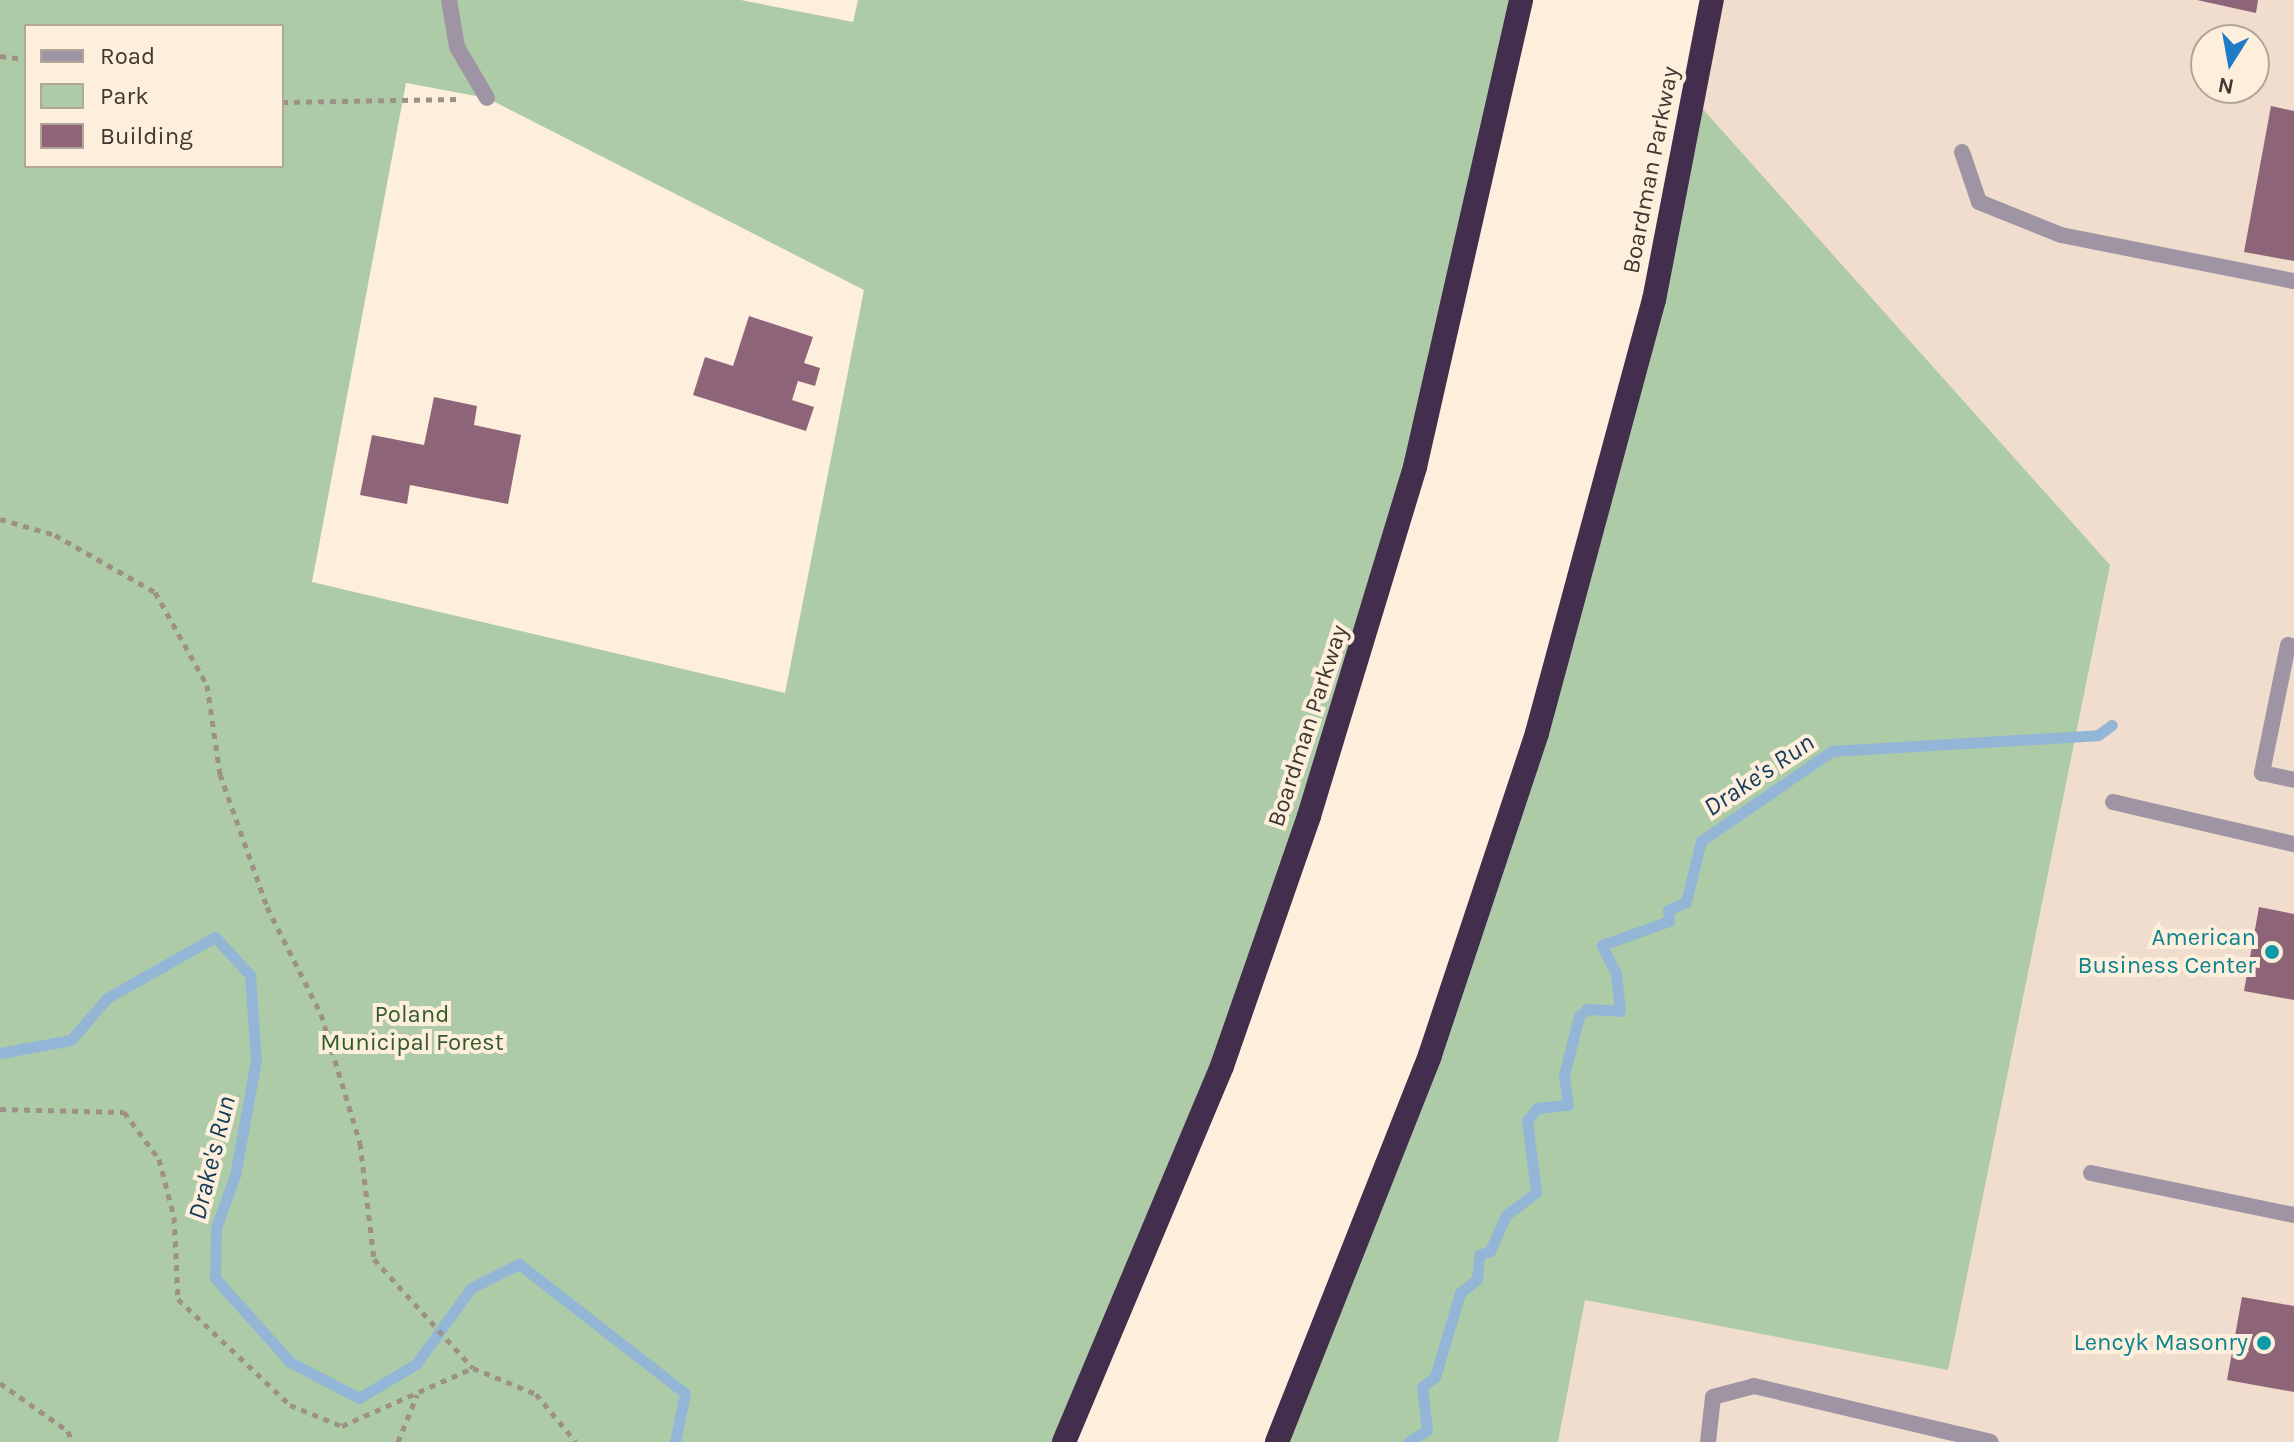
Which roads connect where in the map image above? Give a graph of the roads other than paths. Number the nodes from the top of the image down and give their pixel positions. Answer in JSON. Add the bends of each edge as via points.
{"nodes":[{"id":1,"x":449,"y":0,"type":"edge"},
{"id":2,"x":1521,"y":0,"type":"edge"},
{"id":3,"x":1712,"y":0,"type":"edge"},
{"id":4,"x":487,"y":98,"type":"road end"},
{"id":5,"x":1962,"y":152,"type":"dead end"},
{"id":6,"x":2294,"y":281,"type":"edge"},
{"id":7,"x":2294,"y":647,"type":"edge"},
{"id":8,"x":2288,"y":674,"type":"edge"},
{"id":9,"x":2286,"y":699,"type":"edge"},
{"id":10,"x":2294,"y":780,"type":"edge"},
{"id":11,"x":2113,"y":802,"type":"dead end"},
{"id":12,"x":2294,"y":844,"type":"edge"},
{"id":13,"x":2091,"y":1173,"type":"dead end"},
{"id":14,"x":2294,"y":1215,"type":"edge"},
{"id":15,"x":1064,"y":1442,"type":"edge"},
{"id":16,"x":1277,"y":1442,"type":"edge"},
{"id":17,"x":1708,"y":1442,"type":"edge"},
{"id":18,"x":1990,"y":1442,"type":"edge"}],
"edges":[{"from":1,"to":4,"type":"street","via":[[457,47]]},
{"from":2,"to":15,"type":"highway","name":"Boardman Parkway","via":[[1415,467],[1309,816],[1222,1066]]},
{"from":3,"to":16,"type":"highway","name":"Boardman Parkway","via":[[1654,300],[1537,733],[1430,1055]]},
{"from":5,"to":6,"type":"street","via":[[1979,202],[2061,235]]},
{"from":7,"to":8,"type":"street","via":[[2288,645]]},
{"from":8,"to":9,"type":"street"},
{"from":9,"to":10,"type":"street","via":[[2262,773]]},
{"from":11,"to":12,"type":"street"},
{"from":13,"to":14,"type":"street"},
{"from":17,"to":18,"type":"street","via":[[1713,1397],[1754,1386]]}]}
